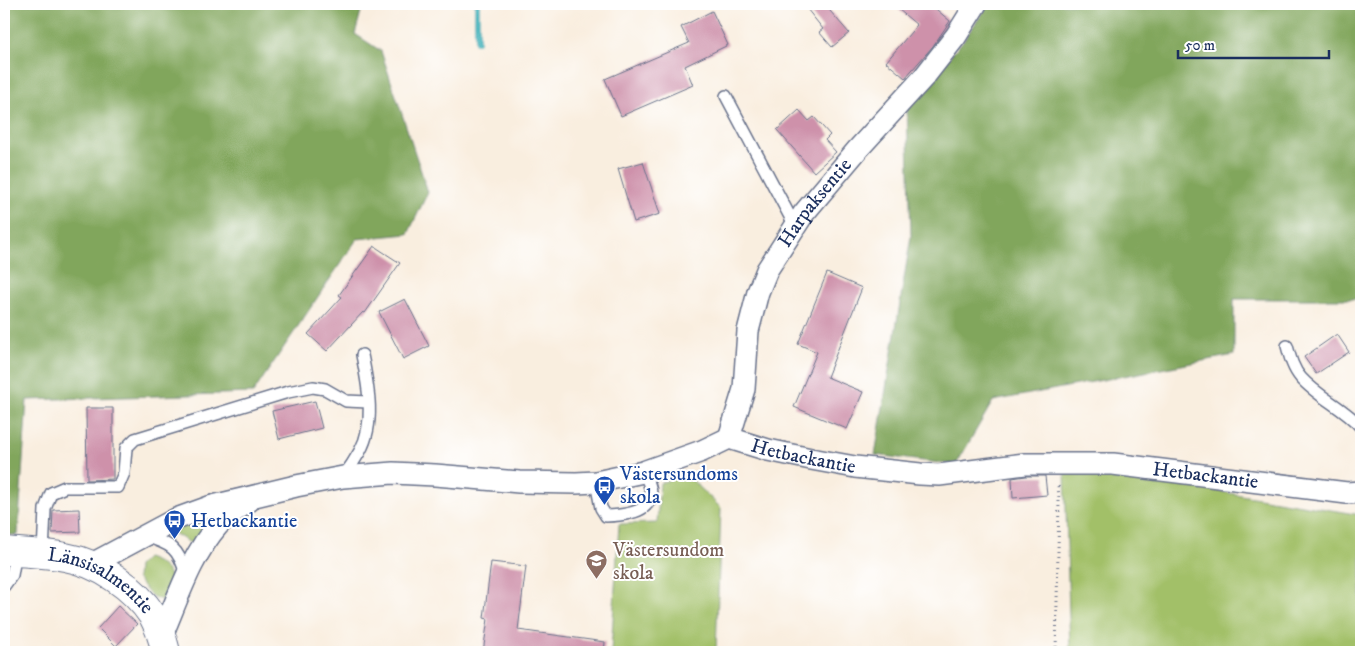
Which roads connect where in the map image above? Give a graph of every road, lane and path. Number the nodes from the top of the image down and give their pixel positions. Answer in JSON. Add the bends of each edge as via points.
{"nodes":[{"id":1,"x":976,"y":4,"type":"edge"},
{"id":2,"x":726,"y":96,"type":"dead end"},
{"id":3,"x":795,"y":226,"type":"junction"},
{"id":4,"x":1287,"y":346,"type":"dead end"},
{"id":5,"x":362,"y":355,"type":"dead end"},
{"id":6,"x":368,"y":402,"type":"junction"},
{"id":7,"x":1361,"y":427,"type":"edge"},
{"id":8,"x":729,"y":438,"type":"junction"},
{"id":9,"x":1056,"y":464,"type":"junction"},
{"id":10,"x":643,"y":472,"type":"junction"},
{"id":11,"x":343,"y":477,"type":"junction"},
{"id":12,"x":596,"y":482,"type":"junction"},
{"id":13,"x":1361,"y":492,"type":"edge"},
{"id":14,"x":255,"y":496,"type":"junction"},
{"id":15,"x":145,"y":536,"type":"junction"},
{"id":16,"x":10,"y":552,"type":"edge"},
{"id":17,"x":43,"y":554,"type":"junction"},
{"id":18,"x":90,"y":565,"type":"junction"},
{"id":19,"x":186,"y":577,"type":"junction"},
{"id":20,"x":4,"y":586,"type":"edge"},
{"id":21,"x":164,"y":644,"type":"edge"},
{"id":22,"x":1056,"y":652,"type":"edge"}],
"edges":[{"from":1,"to":3,"type":"street","name":"Harpaksentie","via":[[924,78],[858,149]]},
{"from":2,"to":3,"type":"lane"},
{"from":3,"to":8,"type":"street","name":"Harpaksentie","via":[[767,270],[758,292],[748,331],[744,389]]},
{"from":4,"to":7,"type":"lane","via":[[1300,377]]},
{"from":5,"to":6,"type":"lane"},
{"from":6,"to":11,"type":"lane","via":[[369,426],[364,442]]},
{"from":6,"to":17,"type":"lane","via":[[346,401],[325,389],[313,388],[288,392],[135,439],[126,448],[124,472],[118,487],[65,486],[51,493],[45,510]]},
{"from":8,"to":9,"type":"street","name":"Hetbackantie","via":[[820,461],[920,474]]},
{"from":8,"to":10,"type":"street","name":"Hetbackantie"},
{"from":9,"to":13,"type":"street","name":"Hetbackantie","via":[[1113,464],[1347,493]]},
{"from":9,"to":22,"type":"path","via":[[1059,501]]},
{"from":10,"to":12,"type":"street","name":"Hetbackantie"},
{"from":10,"to":12,"type":"lane","via":[[652,492],[650,501],[645,507],[616,516],[606,516],[603,512]]},
{"from":11,"to":12,"type":"street","name":"Hetbackantie","via":[[435,474],[518,482]]},
{"from":11,"to":14,"type":"street","name":"Hetbackantie"},
{"from":14,"to":15,"type":"street","name":"Hetbackantie","via":[[184,516]]},
{"from":14,"to":19,"type":"street","name":"Hetbackantie","via":[[219,524]]},
{"from":15,"to":18,"type":"street","name":"Hetbackantie"},
{"from":15,"to":19,"type":"lane","via":[[177,552]]},
{"from":16,"to":17,"type":"street","name":"Länsisalmentie"},
{"from":16,"to":20,"type":"lane","via":[[12,575]]},
{"from":17,"to":18,"type":"street","name":"Länsisalmentie"},
{"from":18,"to":21,"type":"street","name":"Länsisalmentie","via":[[106,572],[140,599],[153,617]]},
{"from":19,"to":21,"type":"street","name":"Hetbackantie"}]}
